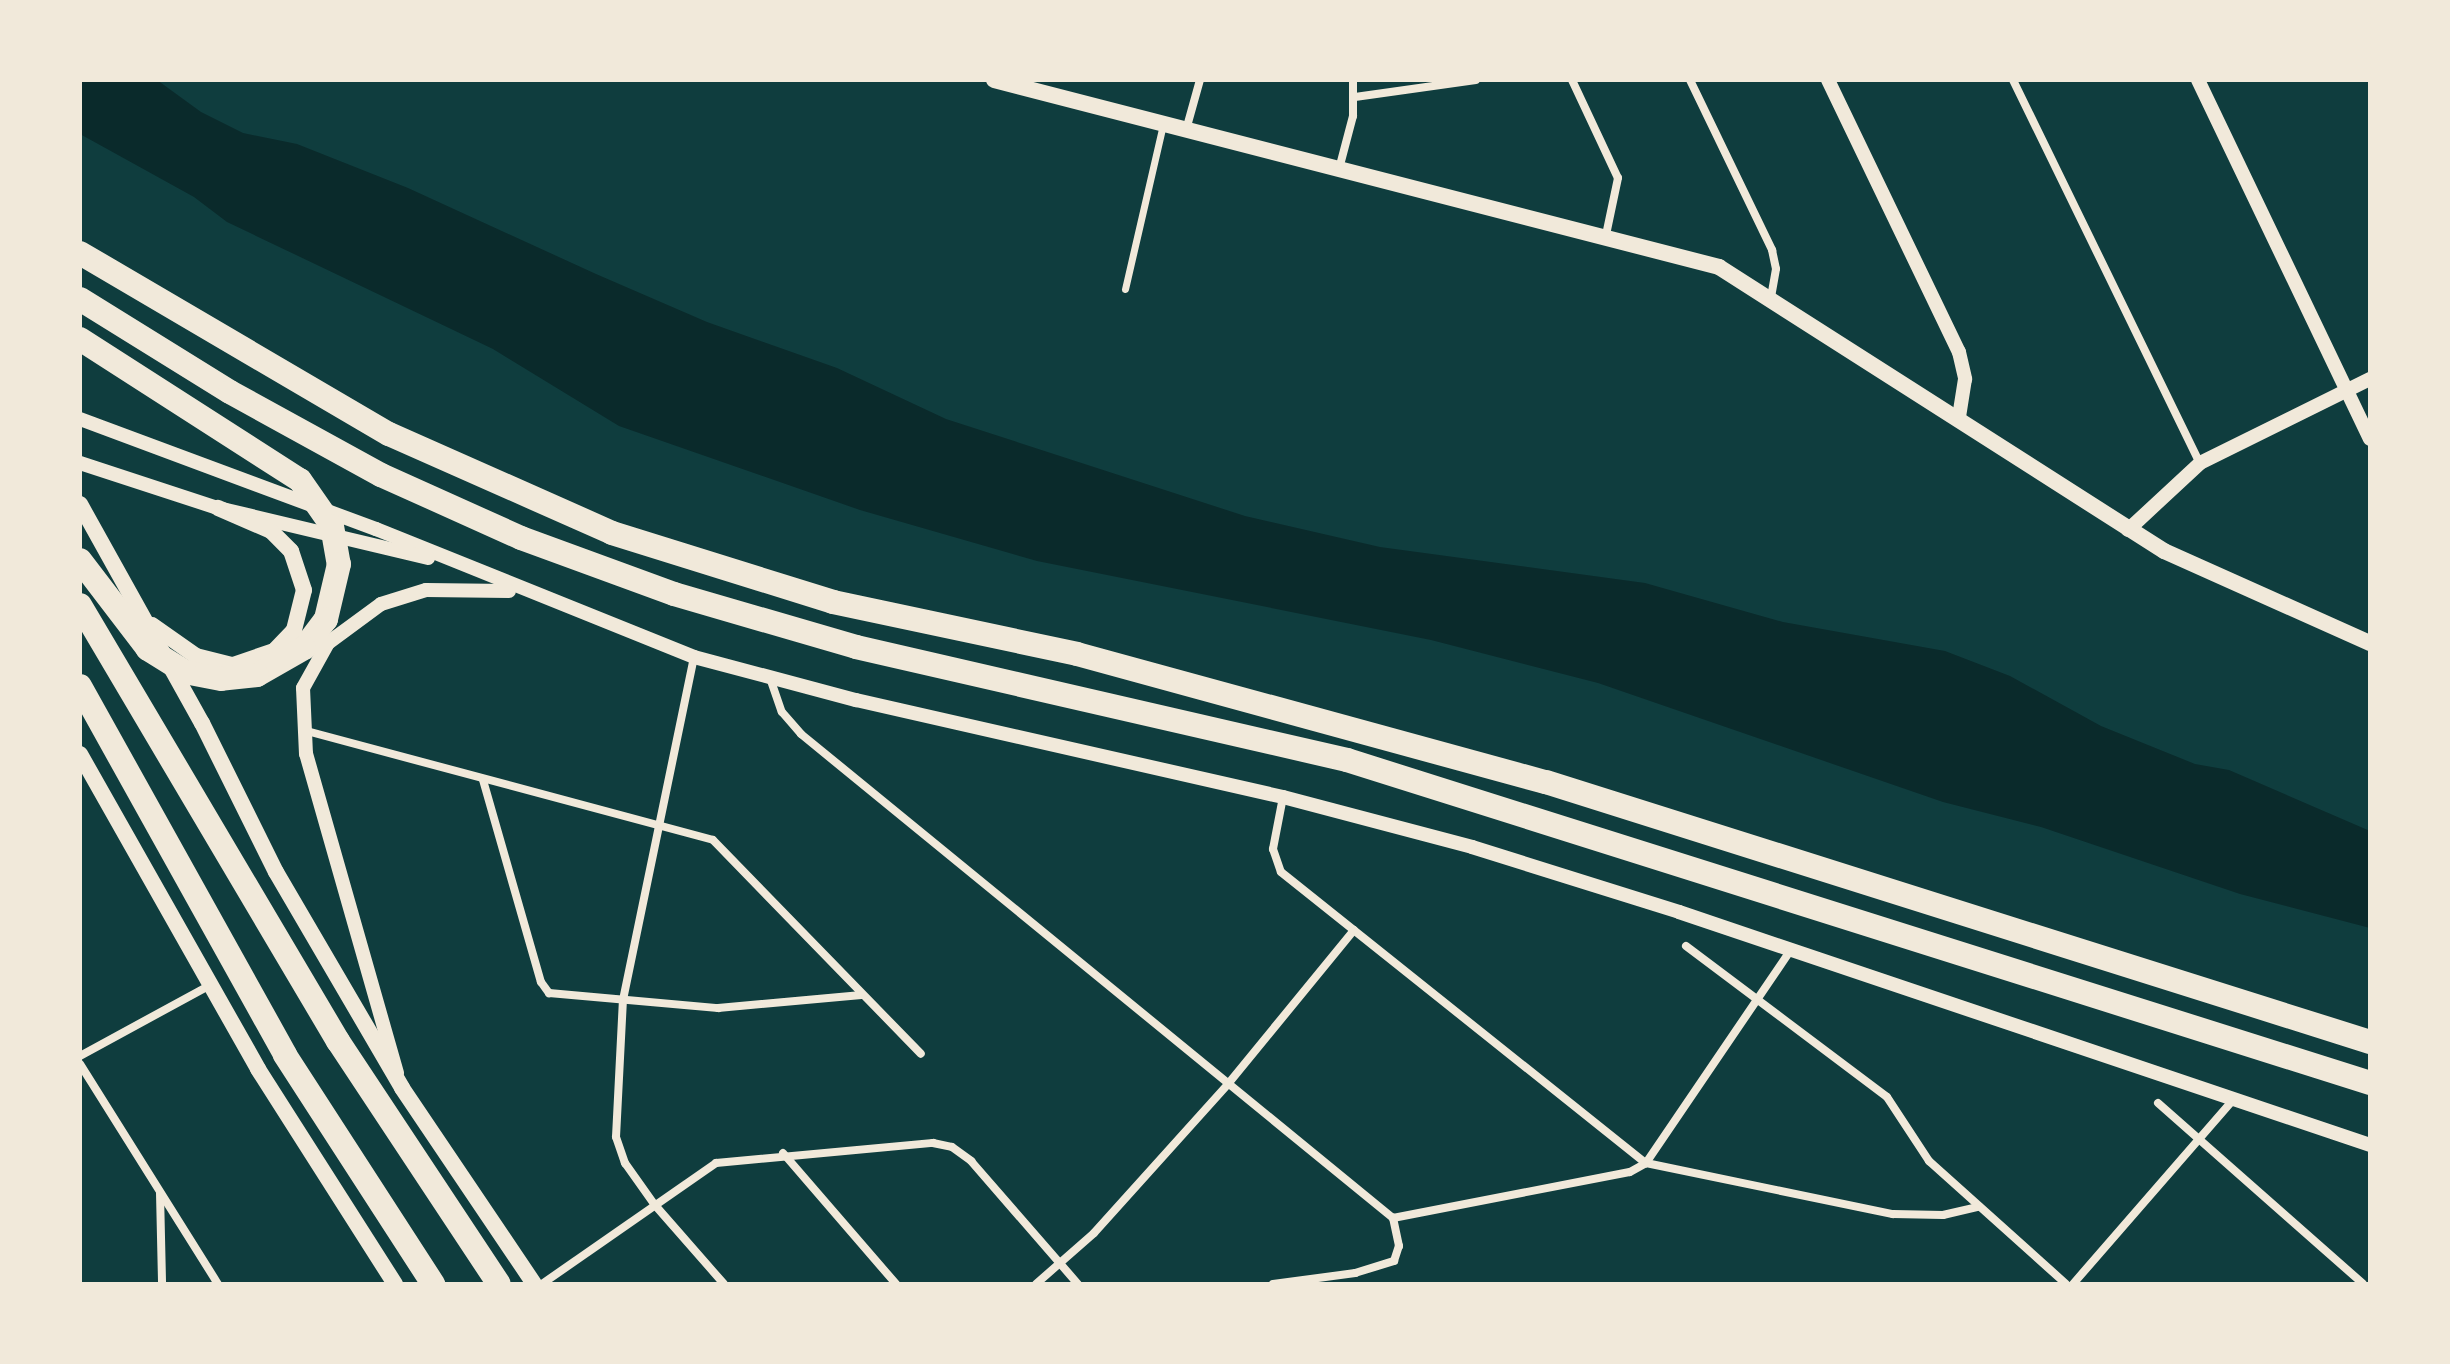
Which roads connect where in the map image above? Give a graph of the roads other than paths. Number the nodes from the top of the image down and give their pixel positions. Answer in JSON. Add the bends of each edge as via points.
{"nodes":[{"id":1,"x":994,"y":80,"type":"edge"},
{"id":2,"x":1200,"y":80,"type":"edge"},
{"id":3,"x":1353,"y":80,"type":"edge"},
{"id":4,"x":1476,"y":80,"type":"edge"},
{"id":5,"x":1572,"y":80,"type":"edge"},
{"id":6,"x":1690,"y":80,"type":"edge"},
{"id":7,"x":1828,"y":80,"type":"edge"},
{"id":8,"x":2013,"y":80,"type":"edge"},
{"id":9,"x":2198,"y":80,"type":"edge"},
{"id":10,"x":1355,"y":97,"type":"junction"},
{"id":11,"x":1163,"y":125,"type":"junction"},
{"id":12,"x":1186,"y":131,"type":"junction"},
{"id":13,"x":1339,"y":169,"type":"junction"},
{"id":14,"x":1606,"y":235,"type":"junction"},
{"id":15,"x":80,"y":253,"type":"edge"},
{"id":16,"x":1125,"y":289,"type":"dead end"},
{"id":17,"x":1771,"y":297,"type":"junction"},
{"id":18,"x":80,"y":299,"type":"edge"},
{"id":19,"x":80,"y":339,"type":"edge"},
{"id":20,"x":2370,"y":379,"type":"edge"},
{"id":21,"x":2346,"y":390,"type":"junction"},
{"id":22,"x":1959,"y":416,"type":"junction"},
{"id":23,"x":80,"y":419,"type":"edge"},
{"id":24,"x":2370,"y":439,"type":"edge"},
{"id":25,"x":80,"y":463,"type":"edge"},
{"id":26,"x":2200,"y":463,"type":"junction"},
{"id":27,"x":80,"y":504,"type":"edge"},
{"id":28,"x":218,"y":508,"type":"junction"},
{"id":29,"x":2128,"y":530,"type":"junction"},
{"id":30,"x":80,"y":560,"type":"edge"},
{"id":31,"x":459,"y":566,"type":"junction"},
{"id":32,"x":530,"y":593,"type":"junction"},
{"id":33,"x":80,"y":605,"type":"edge"},
{"id":34,"x":143,"y":617,"type":"junction"},
{"id":35,"x":2370,"y":643,"type":"edge"},
{"id":36,"x":694,"y":657,"type":"junction"},
{"id":37,"x":770,"y":678,"type":"junction"},
{"id":38,"x":80,"y":686,"type":"edge"},
{"id":39,"x":303,"y":730,"type":"junction"},
{"id":40,"x":80,"y":754,"type":"edge"},
{"id":41,"x":483,"y":780,"type":"junction"},
{"id":42,"x":1283,"y":797,"type":"junction"},
{"id":43,"x":659,"y":826,"type":"junction"},
{"id":44,"x":1354,"y":930,"type":"junction"},
{"id":45,"x":1686,"y":946,"type":"dead end"},
{"id":46,"x":1791,"y":950,"type":"junction"},
{"id":47,"x":210,"y":985,"type":"junction"},
{"id":48,"x":861,"y":995,"type":"junction"},
{"id":49,"x":623,"y":999,"type":"junction"},
{"id":50,"x":1756,"y":1001,"type":"junction"},
{"id":51,"x":2370,"y":1042,"type":"edge"},
{"id":52,"x":921,"y":1054,"type":"dead end"},
{"id":53,"x":80,"y":1056,"type":"edge"},
{"id":54,"x":80,"y":1064,"type":"edge"},
{"id":55,"x":2370,"y":1083,"type":"edge"},
{"id":56,"x":1228,"y":1084,"type":"junction"},
{"id":57,"x":402,"y":1088,"type":"junction"},
{"id":58,"x":2232,"y":1101,"type":"junction"},
{"id":59,"x":2158,"y":1103,"type":"dead end"},
{"id":60,"x":2200,"y":1139,"type":"junction"},
{"id":61,"x":2370,"y":1145,"type":"edge"},
{"id":62,"x":783,"y":1153,"type":"junction"},
{"id":63,"x":1646,"y":1163,"type":"junction"},
{"id":64,"x":160,"y":1192,"type":"junction"},
{"id":65,"x":654,"y":1204,"type":"junction"},
{"id":66,"x":1979,"y":1207,"type":"junction"},
{"id":67,"x":1393,"y":1218,"type":"junction"},
{"id":68,"x":1060,"y":1263,"type":"junction"},
{"id":69,"x":162,"y":1284,"type":"edge"},
{"id":70,"x":218,"y":1284,"type":"edge"},
{"id":71,"x":395,"y":1284,"type":"edge"},
{"id":72,"x":433,"y":1284,"type":"edge"},
{"id":73,"x":499,"y":1284,"type":"edge"},
{"id":74,"x":534,"y":1284,"type":"edge"},
{"id":75,"x":542,"y":1284,"type":"edge"},
{"id":76,"x":724,"y":1284,"type":"edge"},
{"id":77,"x":896,"y":1284,"type":"edge"},
{"id":78,"x":1036,"y":1284,"type":"edge"},
{"id":79,"x":1078,"y":1284,"type":"edge"},
{"id":80,"x":1273,"y":1284,"type":"edge"},
{"id":81,"x":2066,"y":1284,"type":"edge"},
{"id":82,"x":2073,"y":1284,"type":"edge"},
{"id":83,"x":2363,"y":1284,"type":"edge"}],
"edges":[{"from":1,"to":11,"type":"main road"},
{"from":2,"to":12,"type":"street"},
{"from":3,"to":10,"type":"street"},
{"from":4,"to":10,"type":"street"},
{"from":5,"to":14,"type":"street","via":[[1618,178]]},
{"from":6,"to":17,"type":"street","via":[[1772,250],[1776,269]]},
{"from":7,"to":22,"type":"street","via":[[1959,352],[1965,379]]},
{"from":8,"to":26,"type":"street"},
{"from":9,"to":21,"type":"street"},
{"from":10,"to":13,"type":"street"},
{"from":11,"to":12,"type":"main road"},
{"from":11,"to":16,"type":"street"},
{"from":12,"to":13,"type":"main road"},
{"from":13,"to":14,"type":"main road"},
{"from":14,"to":17,"type":"main road","via":[[1719,267]]},
{"from":15,"to":51,"type":"highway","via":[[389,434],[612,533],[797,592],[1077,654],[1546,782]]},
{"from":17,"to":22,"type":"main road"},
{"from":18,"to":55,"type":"highway","via":[[230,392],[381,475],[521,538],[674,594],[856,647],[1347,760]]},
{"from":19,"to":30,"type":"highway","via":[[284,469],[324,509],[339,564],[326,619],[304,648],[274,668],[221,679],[169,665],[136,637]]},
{"from":20,"to":21,"type":"street"},
{"from":21,"to":24,"type":"street"},
{"from":21,"to":26,"type":"street"},
{"from":22,"to":29,"type":"main road"},
{"from":23,"to":31,"type":"street","via":[[376,529]]},
{"from":25,"to":28,"type":"street"},
{"from":26,"to":29,"type":"street"},
{"from":27,"to":34,"type":"main road"},
{"from":28,"to":31,"type":"street"},
{"from":28,"to":34,"type":"main road","via":[[271,531],[291,551],[304,590],[294,630],[256,660],[219,663],[184,650]]},
{"from":29,"to":35,"type":"main road","via":[[2235,587]]},
{"from":31,"to":32,"type":"street"},
{"from":32,"to":36,"type":"street"},
{"from":32,"to":39,"type":"street","via":[[426,590],[366,612],[328,643],[311,666],[301,699]]},
{"from":33,"to":73,"type":"highway","via":[[345,1053]]},
{"from":34,"to":57,"type":"main road","via":[[276,872]]},
{"from":36,"to":37,"type":"street"},
{"from":36,"to":43,"type":"street"},
{"from":37,"to":42,"type":"street"},
{"from":37,"to":56,"type":"street","via":[[782,712],[801,734]]},
{"from":38,"to":72,"type":"highway","via":[[270,1028]]},
{"from":39,"to":41,"type":"street"},
{"from":39,"to":57,"type":"street","via":[[349,913]]},
{"from":40,"to":47,"type":"main road"},
{"from":41,"to":43,"type":"street"},
{"from":41,"to":49,"type":"street","via":[[543,987],[549,993]]},
{"from":42,"to":44,"type":"street","via":[[1276,863]]},
{"from":42,"to":46,"type":"street","via":[[1566,875]]},
{"from":43,"to":48,"type":"street","via":[[705,837],[729,851]]},
{"from":43,"to":49,"type":"street"},
{"from":44,"to":56,"type":"street"},
{"from":44,"to":63,"type":"street"},
{"from":45,"to":50,"type":"street"},
{"from":46,"to":50,"type":"street"},
{"from":46,"to":58,"type":"street"},
{"from":47,"to":53,"type":"street"},
{"from":47,"to":71,"type":"main road"},
{"from":48,"to":49,"type":"street","via":[[718,1008]]},
{"from":48,"to":52,"type":"street"},
{"from":49,"to":65,"type":"street","via":[[616,1137],[625,1163]]},
{"from":50,"to":63,"type":"street"},
{"from":50,"to":66,"type":"street","via":[[1893,1102],[1922,1154]]},
{"from":54,"to":64,"type":"street"},
{"from":56,"to":67,"type":"street"},
{"from":56,"to":68,"type":"street"},
{"from":57,"to":74,"type":"main road"},
{"from":58,"to":60,"type":"street"},
{"from":58,"to":61,"type":"street"},
{"from":59,"to":60,"type":"street"},
{"from":60,"to":82,"type":"street"},
{"from":60,"to":83,"type":"street"},
{"from":62,"to":65,"type":"street","via":[[716,1163]]},
{"from":62,"to":68,"type":"street","via":[[933,1143],[952,1147],[971,1161]]},
{"from":62,"to":77,"type":"street"},
{"from":63,"to":66,"type":"street","via":[[1893,1214],[1943,1215]]},
{"from":63,"to":67,"type":"street","via":[[1630,1172],[1544,1184]]},
{"from":64,"to":69,"type":"street"},
{"from":64,"to":70,"type":"street"},
{"from":65,"to":75,"type":"street"},
{"from":65,"to":76,"type":"street"},
{"from":66,"to":81,"type":"street"},
{"from":67,"to":80,"type":"street","via":[[1399,1246],[1394,1261],[1355,1273]]},
{"from":68,"to":78,"type":"street"},
{"from":68,"to":79,"type":"street"}]}
